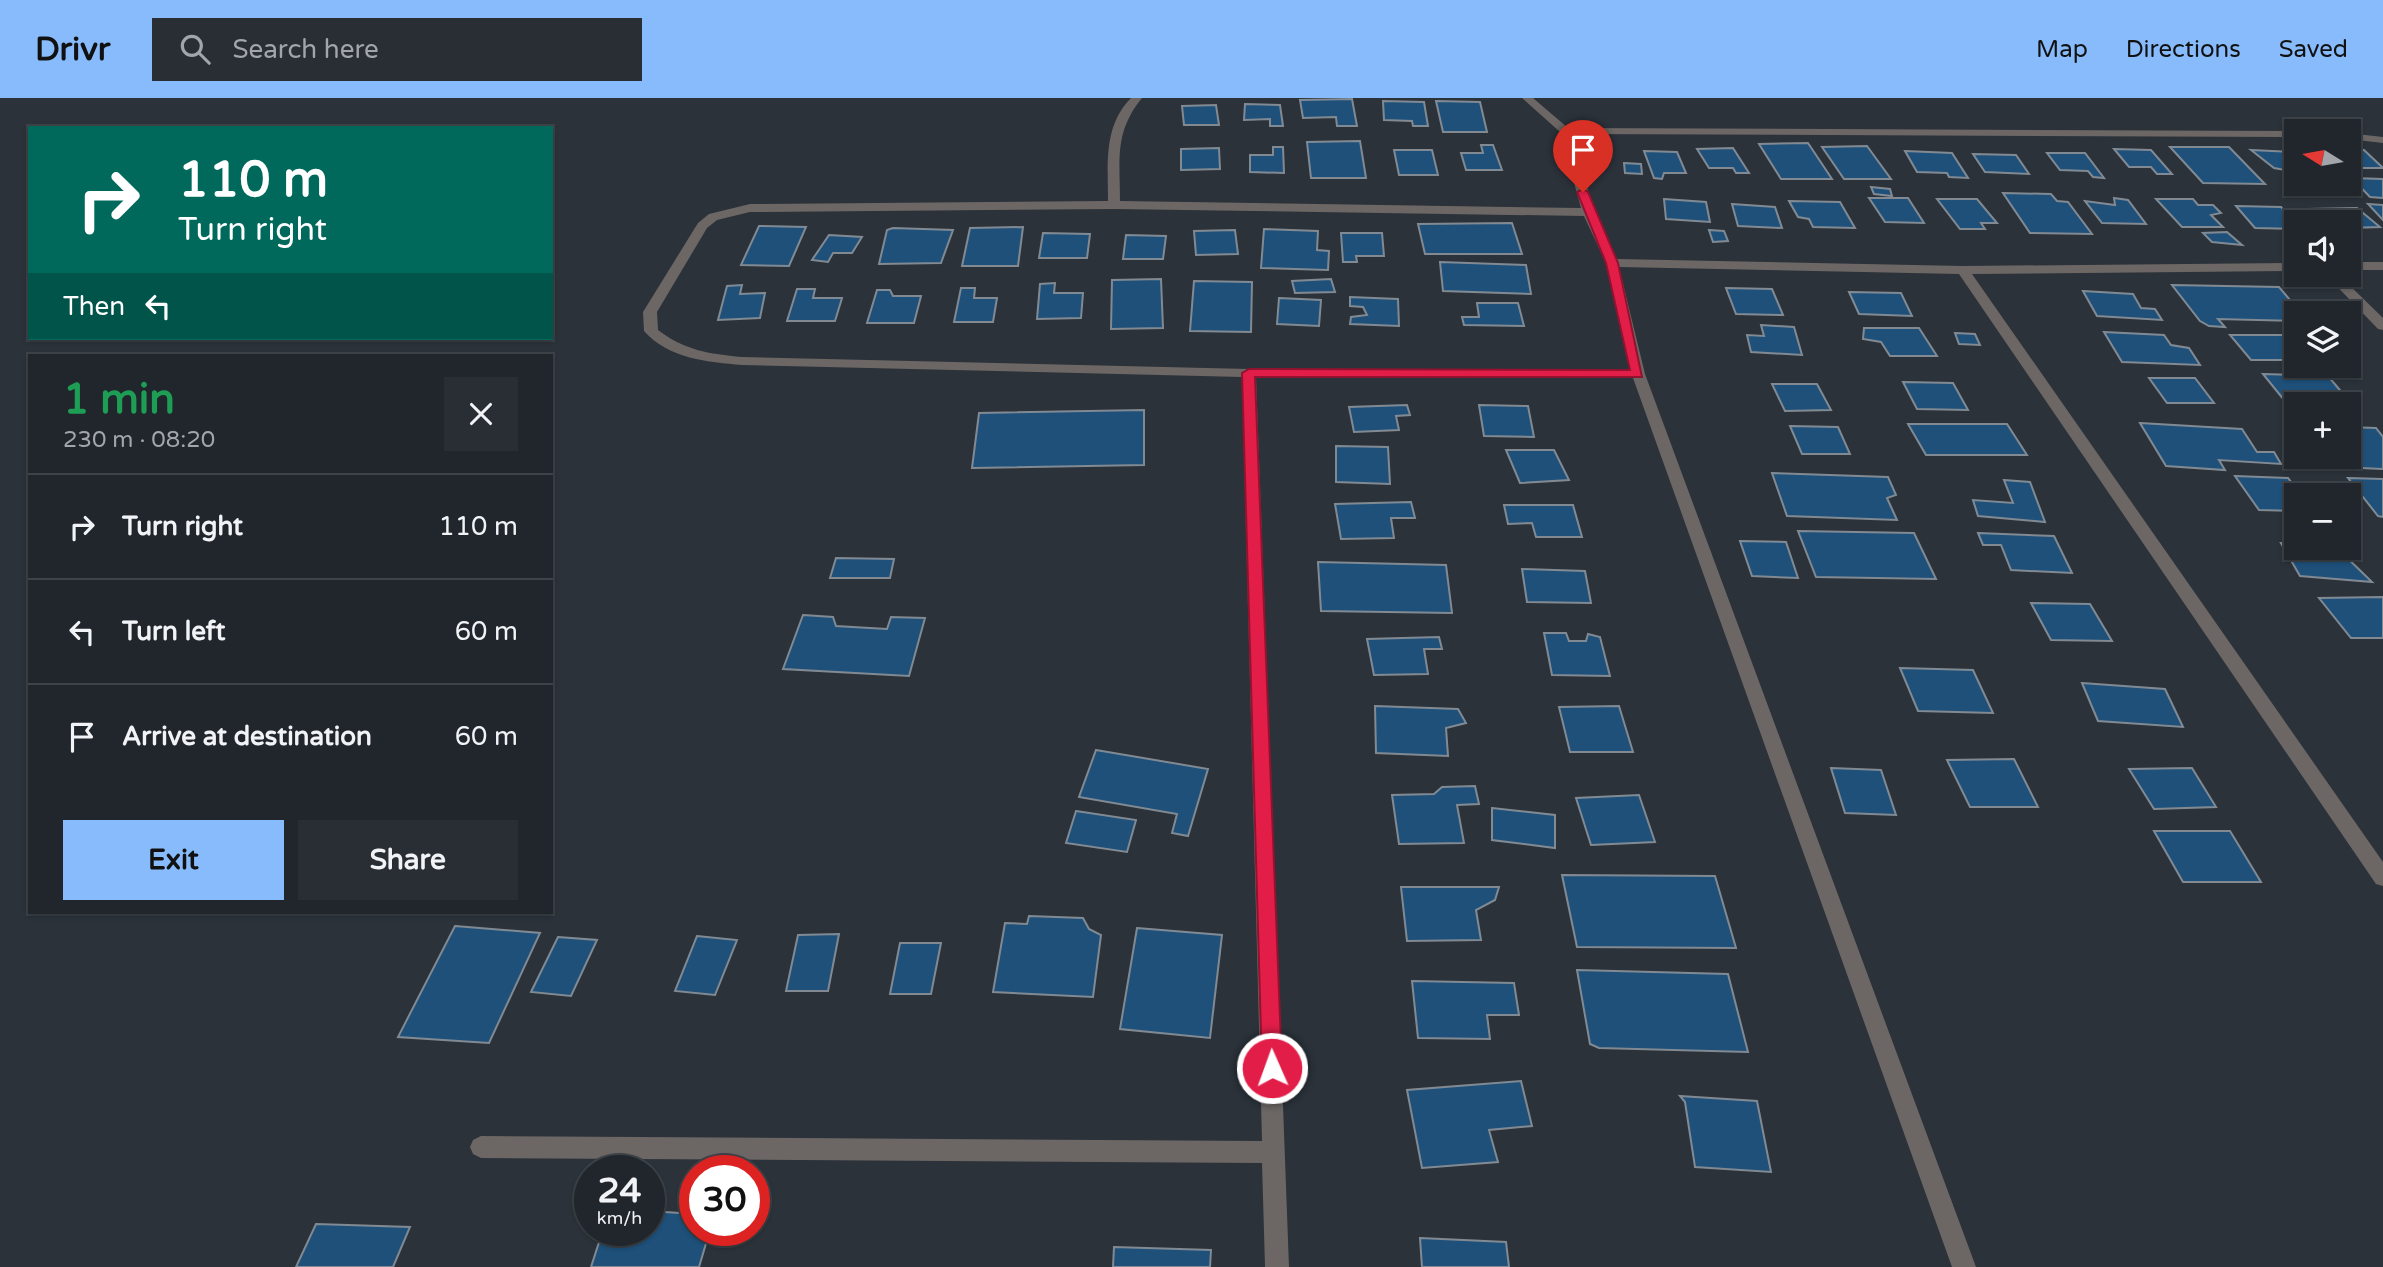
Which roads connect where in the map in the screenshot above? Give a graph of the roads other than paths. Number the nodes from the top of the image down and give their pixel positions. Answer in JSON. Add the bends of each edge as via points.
{"nodes":[{"id":1,"x":1137,"y":98,"type":"edge"},
{"id":2,"x":1527,"y":98,"type":"edge"},
{"id":3,"x":1565,"y":131,"type":"junction"},
{"id":4,"x":2284,"y":134,"type":"edge"},
{"id":5,"x":2361,"y":137,"type":"edge"},
{"id":6,"x":2383,"y":140,"type":"edge"},
{"id":7,"x":1114,"y":205,"type":"junction"},
{"id":8,"x":1588,"y":212,"type":"junction"},
{"id":9,"x":1612,"y":263,"type":"junction"},
{"id":10,"x":2361,"y":266,"type":"edge"},
{"id":11,"x":2383,"y":266,"type":"edge"},
{"id":12,"x":2284,"y":267,"type":"edge"},
{"id":13,"x":1963,"y":270,"type":"junction"},
{"id":14,"x":2344,"y":287,"type":"edge"},
{"id":15,"x":2383,"y":326,"type":"edge"},
{"id":16,"x":1249,"y":373,"type":"junction"},
{"id":17,"x":1638,"y":374,"type":"junction"},
{"id":18,"x":2383,"y":878,"type":"edge"},
{"id":19,"x":481,"y":1147,"type":"dead end"},
{"id":20,"x":1275,"y":1152,"type":"junction"},
{"id":21,"x":1277,"y":1267,"type":"edge"},
{"id":22,"x":1964,"y":1267,"type":"edge"}],
"edges":[{"from":1,"to":7,"type":"street","via":[[1116,130]]},
{"from":2,"to":3,"type":"street"},
{"from":3,"to":4,"type":"street"},
{"from":3,"to":8,"type":"street"},
{"from":5,"to":6,"type":"street"},
{"from":7,"to":8,"type":"street"},
{"from":7,"to":16,"type":"street","via":[[750,208],[730,212],[713,218],[696,235],[650,312],[651,331],[687,354],[742,361]]},
{"from":8,"to":9,"type":"street"},
{"from":9,"to":13,"type":"street"},
{"from":9,"to":17,"type":"street"},
{"from":10,"to":11,"type":"street"},
{"from":12,"to":13,"type":"street"},
{"from":13,"to":18,"type":"street"},
{"from":14,"to":15,"type":"street"},
{"from":16,"to":17,"type":"street"},
{"from":16,"to":20,"type":"street"},
{"from":17,"to":22,"type":"street"},
{"from":19,"to":20,"type":"street"},
{"from":20,"to":21,"type":"street"}]}
